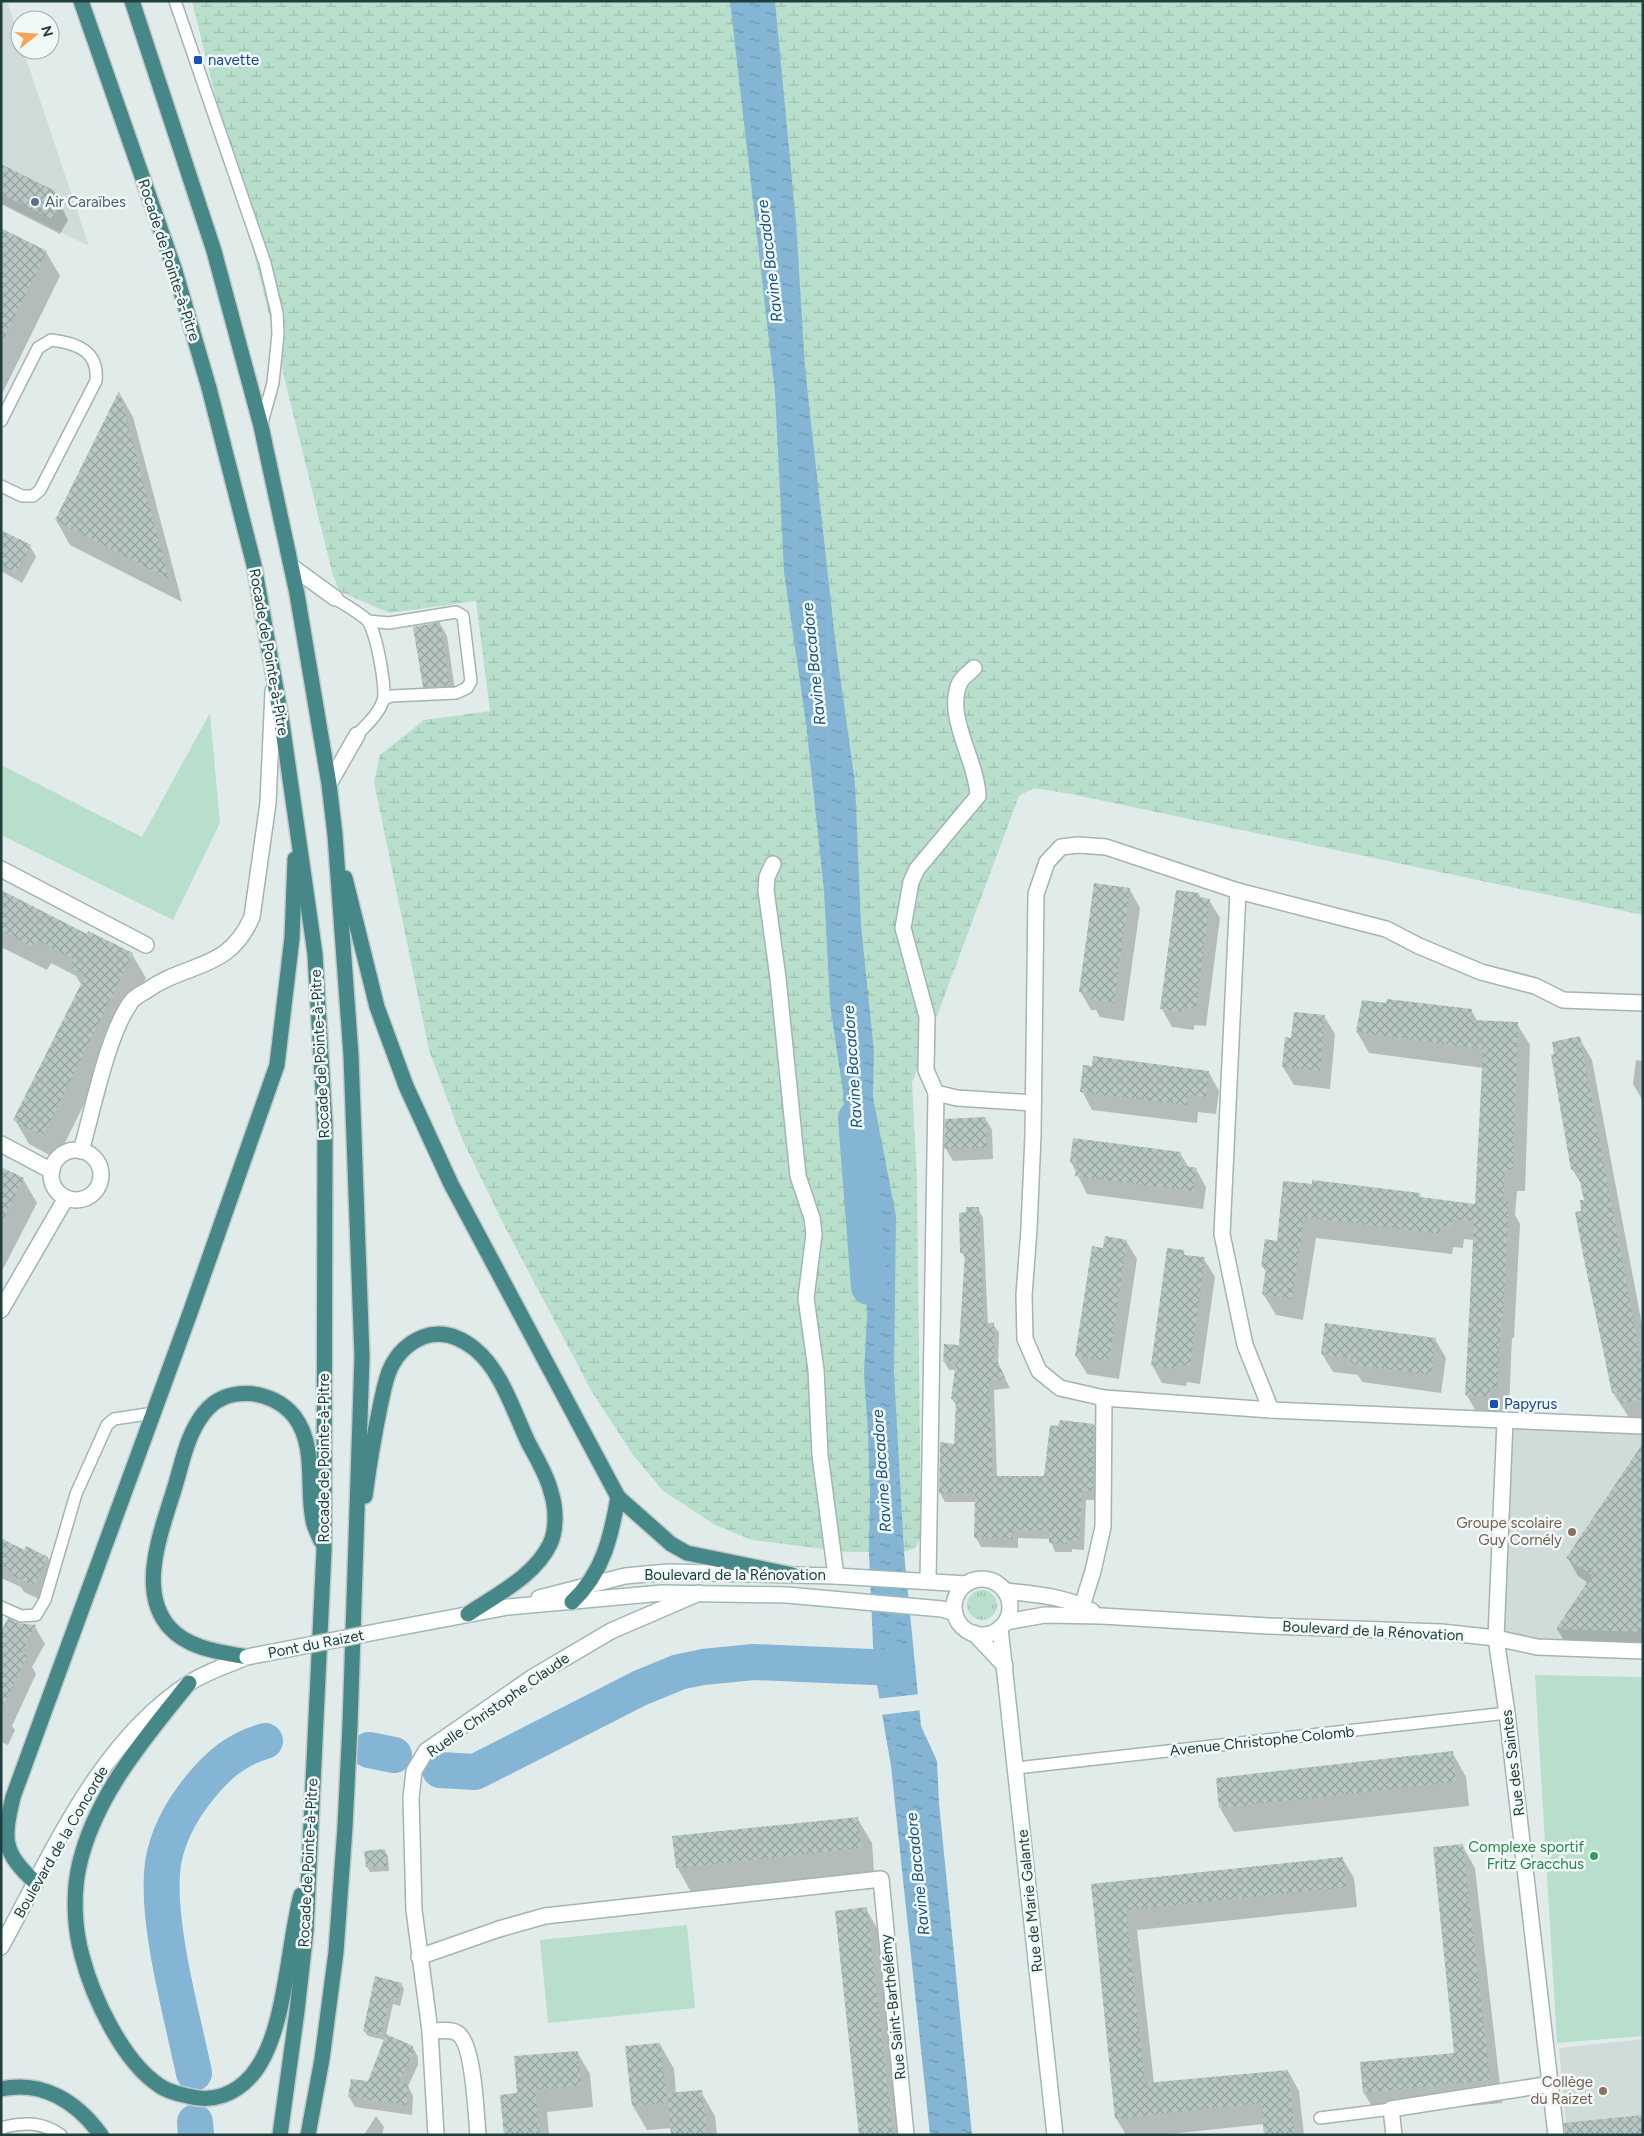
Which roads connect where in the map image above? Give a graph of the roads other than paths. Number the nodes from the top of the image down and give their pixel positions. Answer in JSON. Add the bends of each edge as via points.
{"nodes":[{"id":1,"x":175,"y":1,"type":"edge"},
{"id":2,"x":82,"y":4,"type":"edge"},
{"id":3,"x":134,"y":5,"type":"edge"},
{"id":4,"x":1,"y":421,"type":"edge"},
{"id":5,"x":260,"y":426,"type":"junction"},
{"id":6,"x":1,"y":486,"type":"edge"},
{"id":7,"x":291,"y":566,"type":"junction"},
{"id":8,"x":335,"y":598,"type":"joint"},
{"id":9,"x":368,"y":621,"type":"junction"},
{"id":10,"x":974,"y":668,"type":"dead end"},
{"id":11,"x":274,"y":675,"type":"junction"},
{"id":12,"x":384,"y":699,"type":"junction"},
{"id":13,"x":357,"y":734,"type":"joint"},
{"id":14,"x":329,"y":784,"type":"junction"},
{"id":15,"x":297,"y":820,"type":"junction"},
{"id":16,"x":335,"y":835,"type":"junction"},
{"id":17,"x":773,"y":864,"type":"dead end"},
{"id":18,"x":1,"y":869,"type":"edge"},
{"id":19,"x":1238,"y":891,"type":"junction"},
{"id":20,"x":146,"y":945,"type":"dead end"},
{"id":21,"x":1643,"y":1003,"type":"edge"},
{"id":22,"x":936,"y":1093,"type":"junction"},
{"id":23,"x":1033,"y":1103,"type":"junction"},
{"id":24,"x":1,"y":1144,"type":"edge"},
{"id":25,"x":81,"y":1151,"type":"junction"},
{"id":26,"x":52,"y":1171,"type":"junction"},
{"id":27,"x":66,"y":1198,"type":"junction"},
{"id":28,"x":1,"y":1310,"type":"edge"},
{"id":29,"x":1104,"y":1398,"type":"junction"},
{"id":30,"x":1271,"y":1410,"type":"junction"},
{"id":31,"x":154,"y":1413,"type":"junction"},
{"id":32,"x":1505,"y":1421,"type":"junction"},
{"id":33,"x":1643,"y":1426,"type":"edge"},
{"id":34,"x":618,"y":1497,"type":"junction"},
{"id":35,"x":324,"y":1550,"type":"junction"},
{"id":36,"x":354,"y":1567,"type":"junction"},
{"id":37,"x":793,"y":1575,"type":"junction"},
{"id":38,"x":836,"y":1576,"type":"junction"},
{"id":39,"x":928,"y":1580,"type":"junction"},
{"id":40,"x":590,"y":1583,"type":"junction"},
{"id":41,"x":966,"y":1584,"type":"junction"},
{"id":42,"x":1005,"y":1591,"type":"junction"},
{"id":43,"x":703,"y":1592,"type":"junction"},
{"id":44,"x":572,"y":1602,"type":"junction"},
{"id":45,"x":1082,"y":1606,"type":"junction"},
{"id":46,"x":508,"y":1607,"type":"junction"},
{"id":47,"x":1,"y":1608,"type":"edge"},
{"id":48,"x":949,"y":1611,"type":"junction"},
{"id":49,"x":468,"y":1614,"type":"junction"},
{"id":50,"x":1102,"y":1616,"type":"junction"},
{"id":51,"x":1003,"y":1625,"type":"junction"},
{"id":52,"x":386,"y":1630,"type":"joint"},
{"id":53,"x":974,"y":1634,"type":"junction"},
{"id":54,"x":1496,"y":1638,"type":"junction"},
{"id":55,"x":1643,"y":1651,"type":"edge"},
{"id":56,"x":247,"y":1658,"type":"junction"},
{"id":57,"x":1005,"y":1666,"type":"junction"},
{"id":58,"x":189,"y":1683,"type":"junction"},
{"id":59,"x":1507,"y":1713,"type":"junction"},
{"id":60,"x":1016,"y":1768,"type":"junction"},
{"id":61,"x":7,"y":1797,"type":"edge"},
{"id":62,"x":309,"y":1869,"type":"junction"},
{"id":63,"x":36,"y":1883,"type":"junction"},
{"id":64,"x":1,"y":1947,"type":"edge"},
{"id":65,"x":419,"y":1957,"type":"junction"},
{"id":66,"x":430,"y":2031,"type":"junction"},
{"id":67,"x":1551,"y":2084,"type":"junction"},
{"id":68,"x":1,"y":2089,"type":"edge"},
{"id":69,"x":1391,"y":2109,"type":"junction"},
{"id":70,"x":1320,"y":2118,"type":"dead end"},
{"id":71,"x":1,"y":2130,"type":"edge"},
{"id":72,"x":61,"y":2135,"type":"edge"},
{"id":73,"x":100,"y":2135,"type":"edge"},
{"id":74,"x":280,"y":2135,"type":"edge"},
{"id":75,"x":308,"y":2135,"type":"edge"},
{"id":76,"x":436,"y":2135,"type":"edge"},
{"id":77,"x":478,"y":2135,"type":"edge"},
{"id":78,"x":906,"y":2135,"type":"edge"},
{"id":79,"x":1055,"y":2135,"type":"edge"},
{"id":80,"x":1394,"y":2135,"type":"edge"},
{"id":81,"x":1556,"y":2135,"type":"edge"}],
"edges":[{"from":1,"to":5,"type":"lane","via":[[262,254],[276,313],[273,383]]},
{"from":2,"to":11,"type":"highway","name":"Rocade de Pointe-à-Pitre","via":[[174,271],[209,388],[254,565]]},
{"from":3,"to":5,"type":"highway","name":"Rocade de Pointe-à-Pitre","via":[[214,251]]},
{"from":4,"to":6,"type":"lane","via":[[38,348],[51,340],[78,347],[90,354],[98,367],[96,381],[40,490],[33,496],[22,496]]},
{"from":5,"to":7,"type":"highway","name":"Rocade de Pointe-à-Pitre"},
{"from":7,"to":8,"type":"street"},
{"from":7,"to":14,"type":"highway","name":"Rocade de Pointe-à-Pitre"},
{"from":8,"to":9,"type":"lane"},
{"from":9,"to":12,"type":"lane","via":[[374,631]]},
{"from":9,"to":12,"type":"lane","via":[[389,623],[456,612],[463,616],[471,681],[467,688],[456,693]]},
{"from":10,"to":22,"type":"street","via":[[960,682],[956,717],[976,773],[978,796],[917,869],[911,882],[903,928],[927,1017],[926,1070]]},
{"from":11,"to":15,"type":"highway","name":"Rocade de Pointe-à-Pitre"},
{"from":11,"to":25,"type":"street","via":[[268,803],[252,917],[245,934],[223,955],[156,983],[131,1001],[113,1039]]},
{"from":12,"to":13,"type":"lane","via":[[378,712]]},
{"from":13,"to":14,"type":"street"},
{"from":14,"to":16,"type":"highway","name":"Rocade de Pointe-à-Pitre"},
{"from":15,"to":31,"type":"highway","via":[[292,938],[277,1064]]},
{"from":15,"to":35,"type":"highway","name":"Rocade de Pointe-à-Pitre","via":[[315,954],[325,1125]]},
{"from":16,"to":34,"type":"highway","via":[[377,1007],[406,1086],[489,1258]]},
{"from":16,"to":36,"type":"highway","name":"Rocade de Pointe-à-Pitre","via":[[351,1055],[361,1347]]},
{"from":17,"to":38,"type":"street","via":[[766,890],[798,1176],[814,1234],[806,1298],[816,1370],[820,1455]]},
{"from":18,"to":20,"type":"street"},
{"from":19,"to":21,"type":"street","via":[[1386,929],[1481,972],[1535,986],[1564,1000]]},
{"from":19,"to":23,"type":"street","via":[[1106,847],[1061,847],[1047,862],[1036,894]]},
{"from":19,"to":30,"type":"street","via":[[1222,1234],[1245,1344]]},
{"from":22,"to":23,"type":"street","via":[[957,1098]]},
{"from":22,"to":39,"type":"street"},
{"from":23,"to":29,"type":"street","via":[[1025,1339],[1039,1370],[1060,1388]]},
{"from":24,"to":26,"type":"street"},
{"from":25,"to":26,"type":"street","via":[[71,1150],[62,1154]]},
{"from":25,"to":27,"type":"street","via":[[96,1161],[100,1170],[99,1185],[85,1198]]},
{"from":26,"to":27,"type":"street","via":[[53,1184]]},
{"from":27,"to":28,"type":"street"},
{"from":29,"to":30,"type":"street"},
{"from":29,"to":45,"type":"street","via":[[1103,1527],[1094,1571]]},
{"from":30,"to":32,"type":"street"},
{"from":31,"to":47,"type":"lane","via":[[114,1419],[107,1425],[76,1494],[45,1600],[36,1615],[21,1616]]},
{"from":31,"to":61,"type":"highway"},
{"from":32,"to":33,"type":"street"},
{"from":32,"to":54,"type":"street","name":"Rue des Saintes"},
{"from":34,"to":37,"type":"highway","via":[[671,1544],[687,1553]]},
{"from":34,"to":40,"type":"highway","via":[[612,1537]]},
{"from":35,"to":56,"type":"highway","via":[[313,1520],[306,1445],[293,1416],[267,1397],[248,1392],[213,1404],[191,1435],[156,1551],[154,1590],[160,1612],[170,1628],[186,1642]]},
{"from":35,"to":62,"type":"highway","name":"Rocade de Pointe-à-Pitre"},
{"from":36,"to":49,"type":"highway","via":[[373,1440],[390,1368],[400,1352],[414,1341],[430,1334],[448,1334],[476,1350],[491,1367],[552,1492],[555,1512],[551,1543],[535,1565],[512,1585]]},
{"from":36,"to":75,"type":"highway","name":"Rocade de Pointe-à-Pitre","via":[[350,1725],[336,1952]]},
{"from":37,"to":38,"type":"street","name":"Boulevard de la Rénovation"},
{"from":37,"to":40,"type":"street","name":"Boulevard de la Rénovation","via":[[668,1572]]},
{"from":38,"to":39,"type":"street","name":"Boulevard de la Rénovation"},
{"from":39,"to":41,"type":"street","name":"Boulevard de la Rénovation"},
{"from":40,"to":44,"type":"highway"},
{"from":40,"to":46,"type":"street","name":"Boulevard de la Rénovation"},
{"from":41,"to":42,"type":"street","via":[[990,1580]]},
{"from":41,"to":48,"type":"street"},
{"from":42,"to":45,"type":"street","name":"Boulevard de la Rénovation","via":[[1045,1595]]},
{"from":42,"to":51,"type":"street","via":[[1010,1609]]},
{"from":43,"to":44,"type":"street","name":"Boulevard de la Rénovation"},
{"from":43,"to":48,"type":"street","name":"Boulevard de la Rénovation","via":[[788,1595]]},
{"from":43,"to":65,"type":"street","name":"Ruelle Christophe Claude","via":[[611,1631],[533,1677],[426,1751],[414,1771],[411,1798],[414,1910]]},
{"from":44,"to":46,"type":"street","name":"Boulevard de la Rénovation"},
{"from":45,"to":50,"type":"street","name":"Boulevard de la Rénovation"},
{"from":46,"to":49,"type":"street","name":"Boulevard de la Rénovation"},
{"from":48,"to":53,"type":"street"},
{"from":49,"to":52,"type":"street","name":"Boulevard de la Rénovation"},
{"from":50,"to":51,"type":"street","name":"Boulevard de la Rénovation","via":[[1044,1615]]},
{"from":50,"to":54,"type":"street","name":"Boulevard de la Rénovation","via":[[1441,1632]]},
{"from":51,"to":53,"type":"street","via":[[990,1634]]},
{"from":51,"to":57,"type":"street","name":"Rue de Marie Galante"},
{"from":52,"to":56,"type":"street","name":"Pont du Raizet","bridge":true},
{"from":53,"to":57,"type":"street"},
{"from":54,"to":55,"type":"street","name":"Boulevard de la Rénovation","via":[[1537,1647]]},
{"from":54,"to":59,"type":"street","name":"Rue des Saintes"},
{"from":56,"to":58,"type":"street","name":"Boulevard de la Concorde"},
{"from":57,"to":60,"type":"street","name":"Rue de Marie Galante"},
{"from":58,"to":62,"type":"highway","via":[[142,1742],[95,1819],[79,1866],[75,1912],[82,1955],[108,2020],[146,2075],[161,2087],[195,2098],[210,2099],[230,2093],[253,2074],[266,2055],[294,1920]]},
{"from":58,"to":63,"type":"street","name":"Boulevard de la Concorde","via":[[141,1722],[107,1761]]},
{"from":59,"to":60,"type":"lane","name":"Avenue Christophe Colomb"},
{"from":59,"to":67,"type":"street","name":"Rue des Saintes"},
{"from":60,"to":79,"type":"street","name":"Rue de Marie Galante"},
{"from":61,"to":63,"type":"highway","via":[[5,1831],[10,1851],[19,1868]]},
{"from":62,"to":74,"type":"highway","name":"Rocade de Pointe-à-Pitre","via":[[306,1931]]},
{"from":63,"to":64,"type":"street","name":"Boulevard de la Concorde"},
{"from":65,"to":66,"type":"street","name":"Ruelle Christophe Claude"},
{"from":65,"to":78,"type":"street","name":"Rue Saint-Barthélémy","via":[[545,1916],[881,1879]]},
{"from":66,"to":76,"type":"street","name":"Ruelle Christophe Claude"},
{"from":66,"to":77,"type":"street","via":[[453,2031],[465,2041]]},
{"from":67,"to":69,"type":"street"},
{"from":67,"to":81,"type":"street","name":"Rue des Saintes"},
{"from":68,"to":73,"type":"highway","via":[[27,2087],[45,2090],[68,2101]]},
{"from":69,"to":70,"type":"lane"},
{"from":69,"to":80,"type":"street"},
{"from":71,"to":72,"type":"lane","via":[[32,2123],[51,2128]]}]}
